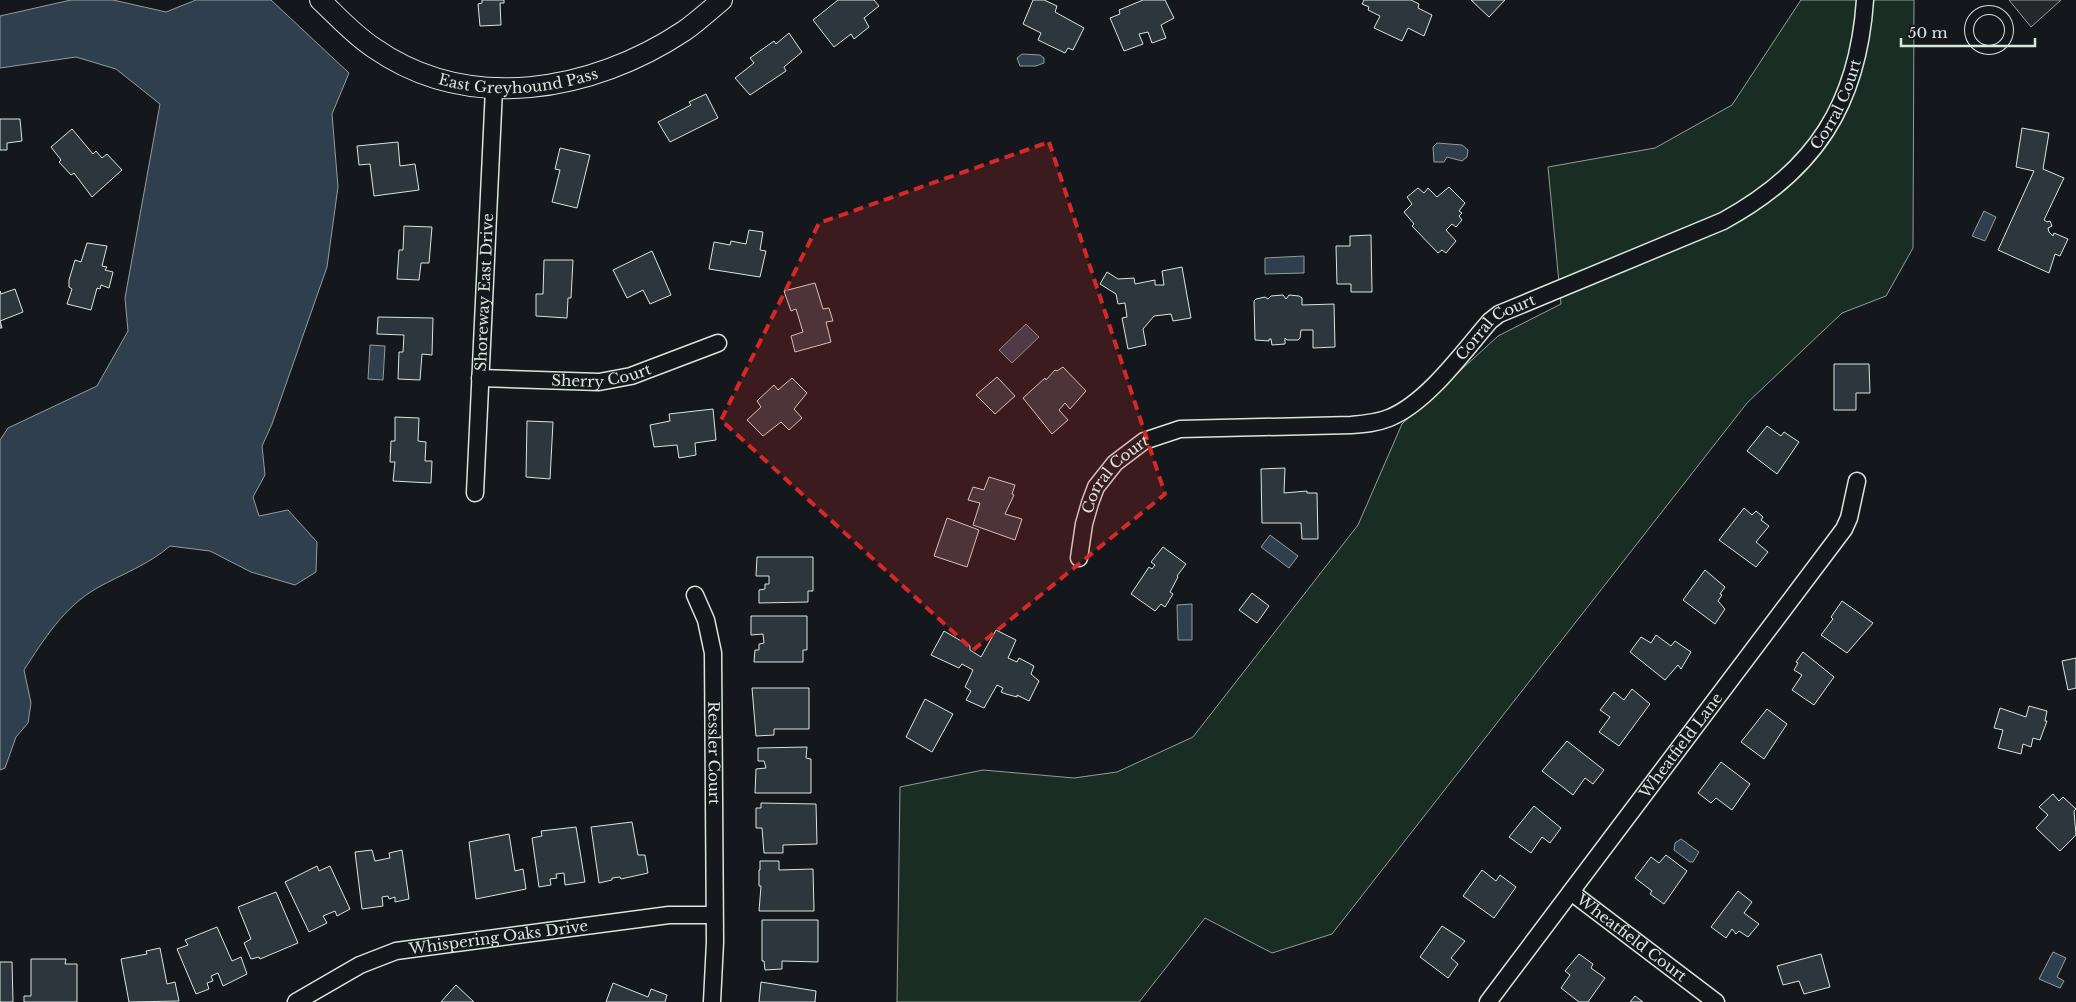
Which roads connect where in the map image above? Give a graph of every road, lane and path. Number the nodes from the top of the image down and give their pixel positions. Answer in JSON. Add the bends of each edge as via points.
{"nodes":[{"id":1,"x":320,"y":0,"type":"edge"},
{"id":2,"x":722,"y":0,"type":"edge"},
{"id":3,"x":1865,"y":0,"type":"edge"},
{"id":4,"x":2006,"y":42,"type":"joint"},
{"id":5,"x":494,"y":89,"type":"junction"},
{"id":6,"x":718,"y":343,"type":"dead end"},
{"id":7,"x":480,"y":378,"type":"junction"},
{"id":8,"x":1857,"y":481,"type":"dead end"},
{"id":9,"x":474,"y":494,"type":"dead end"},
{"id":10,"x":1079,"y":558,"type":"dead end"},
{"id":11,"x":695,"y":595,"type":"dead end"},
{"id":12,"x":1571,"y":892,"type":"junction"},
{"id":13,"x":714,"y":915,"type":"junction"},
{"id":14,"x":296,"y":1002,"type":"edge"},
{"id":15,"x":712,"y":1002,"type":"edge"},
{"id":16,"x":1488,"y":1002,"type":"edge"},
{"id":17,"x":1716,"y":1002,"type":"edge"}],
"edges":[{"from":1,"to":5,"type":"street","name":"East Greyhound Pass","via":[[372,48],[400,64],[462,86]]},
{"from":2,"to":5,"type":"street","name":"East Greyhound Pass","via":[[684,31],[600,73],[536,88]]},
{"from":3,"to":10,"type":"street","name":"Corral Court","via":[[1856,64],[1839,108],[1801,164],[1752,205],[1723,221],[1499,314],[1429,390],[1390,418],[1351,426],[1180,429],[1144,441],[1115,463],[1096,487],[1084,524]]},
{"from":4,"to":4,"type":"lane","via":[[2008,23],[2000,13],[1987,10],[1975,16],[1970,28],[1977,46],[1989,50]]},
{"from":5,"to":7,"type":"street","name":"Shoreway East Drive"},
{"from":6,"to":7,"type":"street","name":"Sherry Court","via":[[631,376],[599,382]]},
{"from":7,"to":9,"type":"street","name":"Shoreway East Drive"},
{"from":8,"to":12,"type":"street","name":"Wheatfield Lane","via":[[1844,529]]},
{"from":11,"to":13,"type":"street","name":"Ressler Court","via":[[706,620],[713,653]]},
{"from":12,"to":16,"type":"street","name":"Wheatfield Lane"},
{"from":12,"to":17,"type":"street","name":"Wheatfield Court"},
{"from":13,"to":14,"type":"street","name":"Whispering Oaks Drive","via":[[661,916],[396,952],[360,965]]},
{"from":13,"to":15,"type":"street","name":"Ressler Court"}]}
